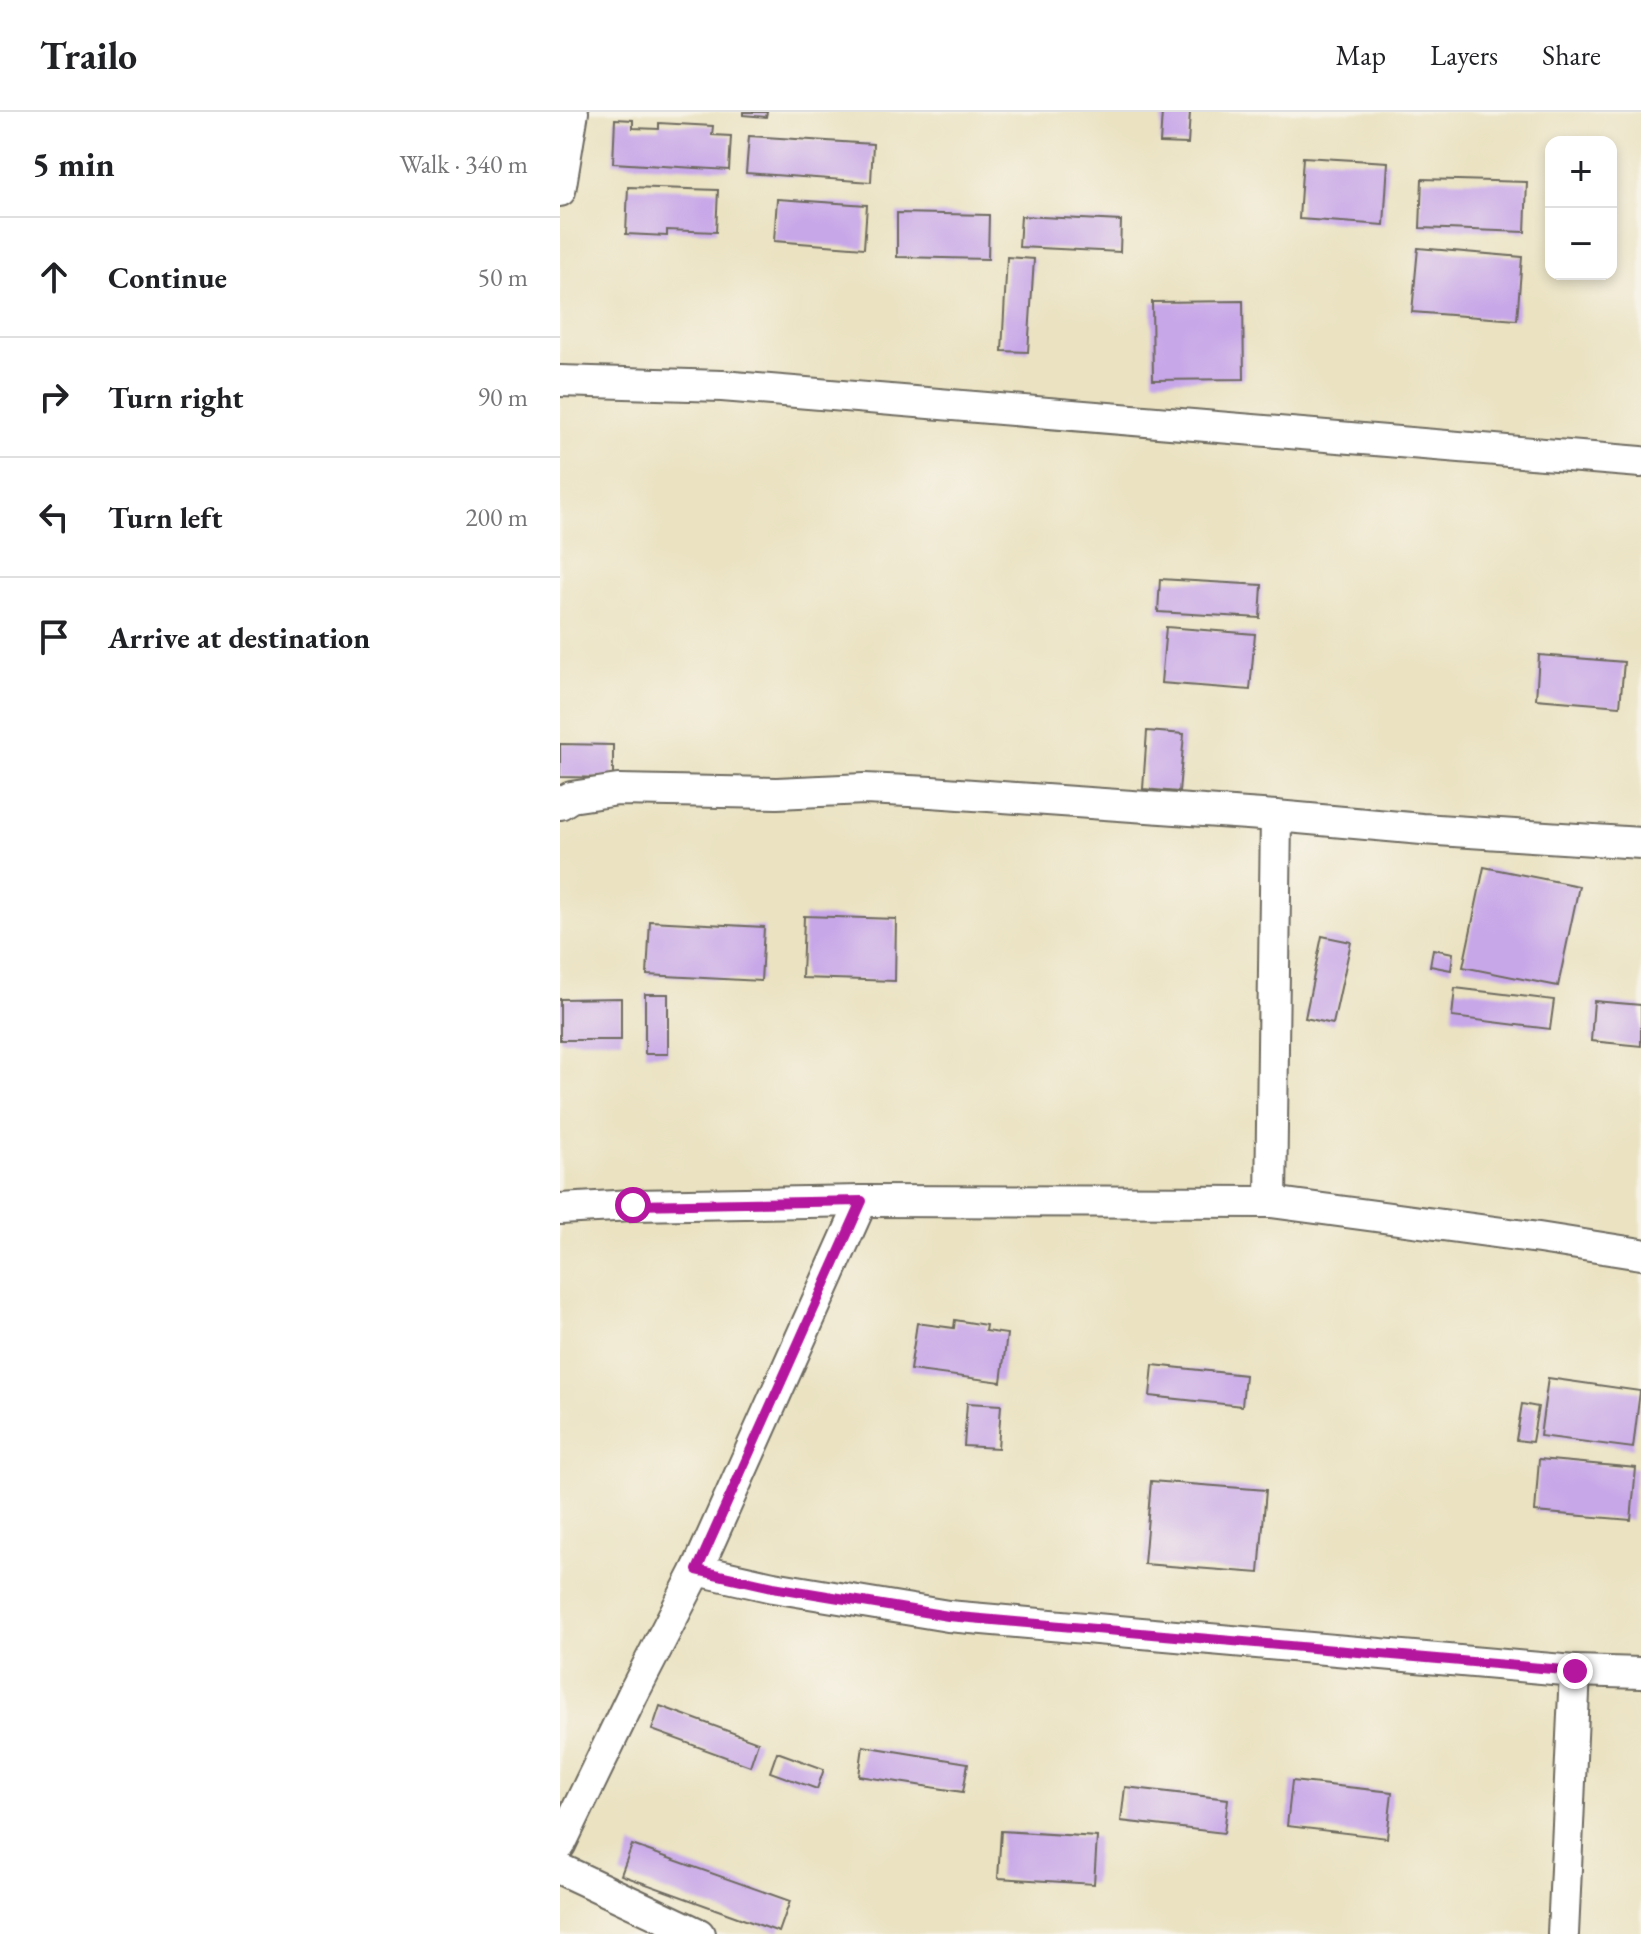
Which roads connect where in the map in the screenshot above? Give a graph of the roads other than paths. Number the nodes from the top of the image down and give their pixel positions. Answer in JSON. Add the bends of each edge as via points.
{"nodes":[{"id":1,"x":573,"y":112,"type":"edge"},
{"id":2,"x":560,"y":191,"type":"edge"},
{"id":3,"x":560,"y":381,"type":"edge"},
{"id":4,"x":1641,"y":462,"type":"edge"},
{"id":5,"x":560,"y":804,"type":"edge"},
{"id":6,"x":1276,"y":816,"type":"junction"},
{"id":7,"x":1641,"y":843,"type":"edge"},
{"id":8,"x":862,"y":1201,"type":"junction"},
{"id":9,"x":1271,"y":1202,"type":"junction"},
{"id":10,"x":560,"y":1209,"type":"edge"},
{"id":11,"x":1641,"y":1254,"type":"edge"},
{"id":12,"x":697,"y":1570,"type":"junction"},
{"id":13,"x":1575,"y":1671,"type":"junction"},
{"id":14,"x":1641,"y":1673,"type":"edge"},
{"id":15,"x":560,"y":1845,"type":"edge"},
{"id":16,"x":560,"y":1869,"type":"edge"},
{"id":17,"x":699,"y":1934,"type":"edge"},
{"id":18,"x":1563,"y":1934,"type":"edge"}],
"edges":[{"from":1,"to":2,"type":"street"},
{"from":3,"to":4,"type":"street","via":[[722,386]]},
{"from":5,"to":6,"type":"street","via":[[571,797],[618,790],[864,789]]},
{"from":6,"to":7,"type":"street"},
{"from":6,"to":9,"type":"street"},
{"from":8,"to":9,"type":"street"},
{"from":8,"to":10,"type":"street"},
{"from":8,"to":12,"type":"street"},
{"from":9,"to":11,"type":"street"},
{"from":12,"to":13,"type":"street","via":[[948,1616]]},
{"from":12,"to":15,"type":"street"},
{"from":13,"to":14,"type":"street"},
{"from":13,"to":18,"type":"street"},
{"from":16,"to":17,"type":"street"}]}
